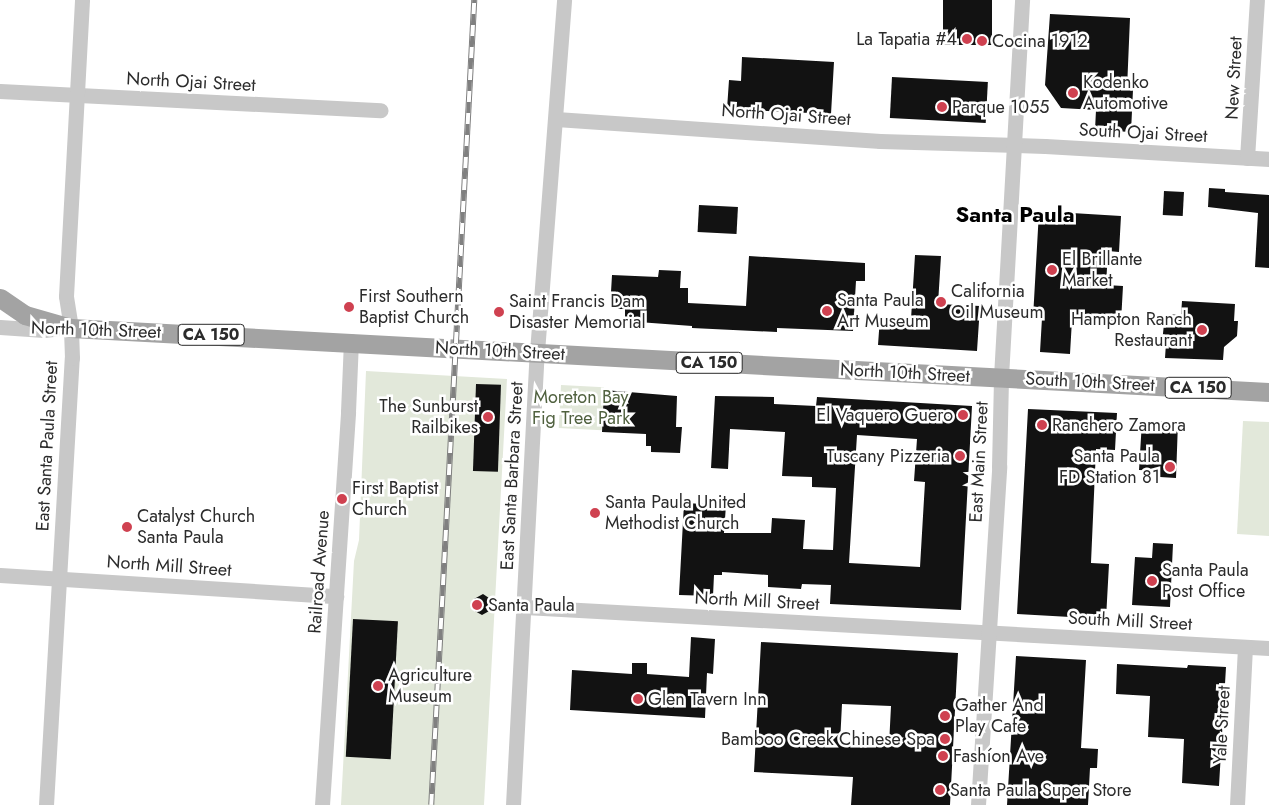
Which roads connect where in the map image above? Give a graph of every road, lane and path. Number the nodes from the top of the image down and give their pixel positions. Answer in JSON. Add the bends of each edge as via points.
{"nodes":[{"id":1,"x":82,"y":0,"type":"edge"},
{"id":2,"x":564,"y":0,"type":"edge"},
{"id":3,"x":1022,"y":0,"type":"edge"},
{"id":4,"x":1257,"y":0,"type":"edge"},
{"id":5,"x":0,"y":91,"type":"edge"},
{"id":6,"x":77,"y":95,"type":"junction"},
{"id":7,"x":381,"y":110,"type":"dead end"},
{"id":8,"x":556,"y":119,"type":"junction"},
{"id":9,"x":1014,"y":145,"type":"junction"},
{"id":10,"x":1248,"y":158,"type":"junction"},
{"id":11,"x":1269,"y":159,"type":"edge"},
{"id":12,"x":0,"y":298,"type":"edge"},
{"id":13,"x":0,"y":326,"type":"edge"},
{"id":14,"x":71,"y":328,"type":"junction"},
{"id":15,"x":350,"y":342,"type":"junction"},
{"id":16,"x":537,"y":352,"type":"junction"},
{"id":17,"x":1001,"y":377,"type":"junction"},
{"id":18,"x":1269,"y":392,"type":"edge"},
{"id":19,"x":0,"y":575,"type":"edge"},
{"id":20,"x":59,"y":578,"type":"junction"},
{"id":21,"x":336,"y":596,"type":"junction"},
{"id":22,"x":525,"y":607,"type":"junction"},
{"id":23,"x":988,"y":632,"type":"junction"},
{"id":24,"x":1245,"y":647,"type":"junction"},
{"id":25,"x":1269,"y":648,"type":"edge"},
{"id":26,"x":46,"y":805,"type":"edge"},
{"id":27,"x":322,"y":805,"type":"edge"},
{"id":28,"x":513,"y":805,"type":"edge"},
{"id":29,"x":978,"y":805,"type":"edge"},
{"id":30,"x":1237,"y":805,"type":"edge"}],
"edges":[{"from":1,"to":6,"type":"street","name":"East Santa Paula Street"},
{"from":2,"to":8,"type":"street","name":"East Santa Barbara Street"},
{"from":3,"to":9,"type":"street","name":"East Main Street"},
{"from":4,"to":10,"type":"street","name":"New Street"},
{"from":5,"to":6,"type":"street","name":"North Ojai Street"},
{"from":6,"to":7,"type":"street","name":"North Ojai Street"},
{"from":6,"to":14,"type":"street","name":"East Santa Paula Street","via":[[66,296]]},
{"from":8,"to":9,"type":"street","name":"North Ojai Street","via":[[880,141]]},
{"from":8,"to":16,"type":"street","name":"East Santa Barbara Street"},
{"from":9,"to":10,"type":"street","name":"South Ojai Street"},
{"from":9,"to":17,"type":"street","name":"East Main Street"},
{"from":10,"to":11,"type":"street","name":"South Ojai Street"},
{"from":12,"to":14,"type":"main road","number":"CA 150","via":[[25,315]]},
{"from":13,"to":14,"type":"street","name":"North 10th Street","via":[[44,330]]},
{"from":14,"to":15,"type":"main road","name":"North 10th Street","number":"CA 150"},
{"from":14,"to":20,"type":"street","name":"East Santa Paula Street"},
{"from":15,"to":16,"type":"main road","name":"North 10th Street","number":"CA 150"},
{"from":15,"to":21,"type":"street","name":"Railroad Avenue"},
{"from":16,"to":17,"type":"main road","name":"North 10th Street","number":"CA 150"},
{"from":16,"to":22,"type":"street","name":"East Santa Barbara Street"},
{"from":17,"to":18,"type":"main road","name":"South 10th Street","number":"CA 150"},
{"from":17,"to":23,"type":"street","name":"East Main Street","via":[[999,467]]},
{"from":19,"to":20,"type":"street","name":"North Mill Street"},
{"from":20,"to":21,"type":"street","name":"North Mill Street"},
{"from":20,"to":26,"type":"street","name":"East Santa Paula Street"},
{"from":21,"to":27,"type":"street","name":"Railroad Avenue"},
{"from":22,"to":23,"type":"street","name":"North Mill Street"},
{"from":22,"to":28,"type":"street","name":"East Santa Barbara Street"},
{"from":23,"to":24,"type":"street","name":"South Mill Street"},
{"from":23,"to":29,"type":"street","name":"East Main Street"},
{"from":24,"to":25,"type":"street","name":"South Mill Street"},
{"from":24,"to":30,"type":"street","name":"Yale Street"}]}
